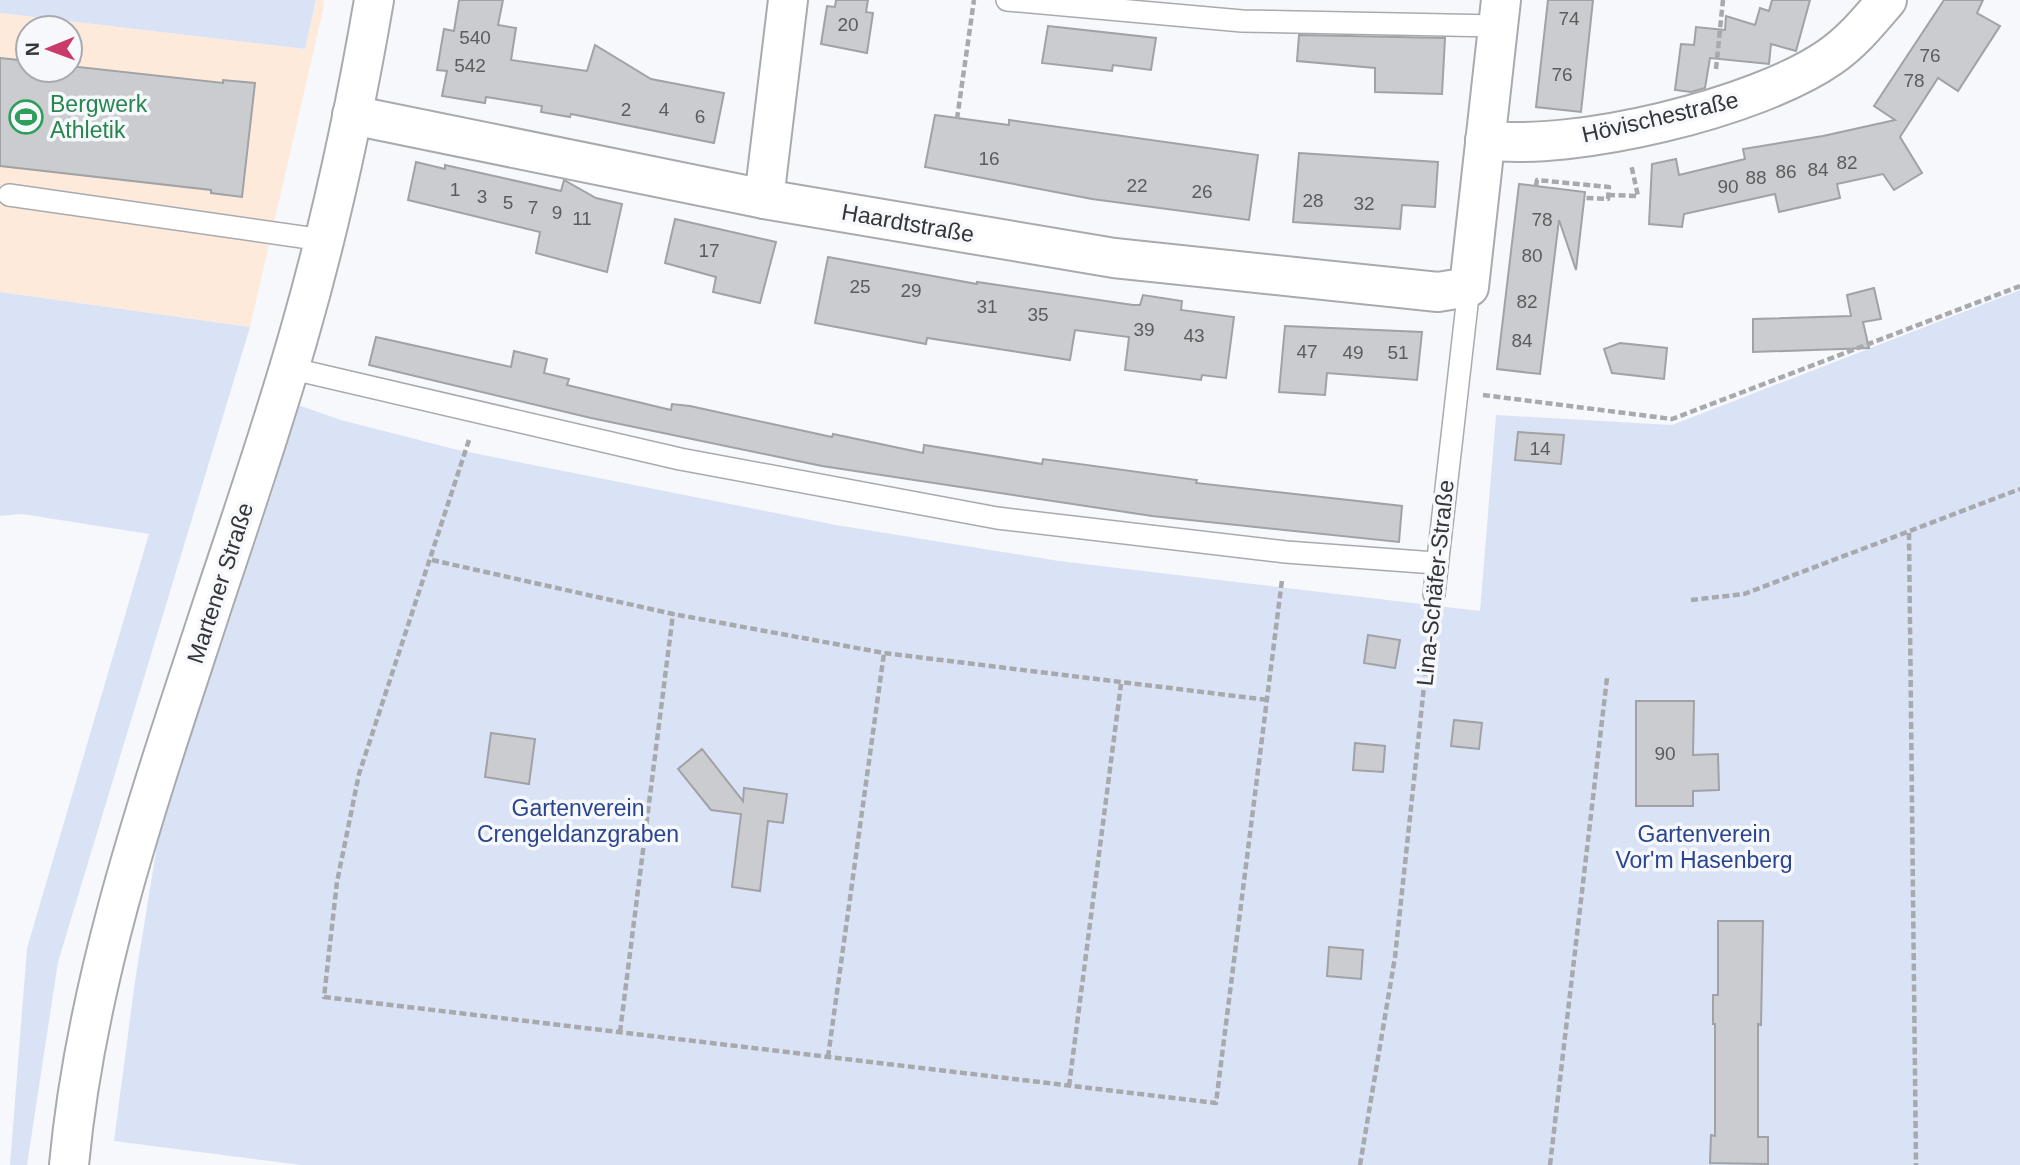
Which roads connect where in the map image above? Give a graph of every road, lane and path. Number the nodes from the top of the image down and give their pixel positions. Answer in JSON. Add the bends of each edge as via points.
{"nodes":[{"id":1,"x":373,"y":0,"type":"edge"},
{"id":2,"x":788,"y":0,"type":"edge"},
{"id":3,"x":974,"y":0,"type":"edge"},
{"id":4,"x":1007,"y":0,"type":"edge"},
{"id":5,"x":1723,"y":0,"type":"edge"},
{"id":6,"x":1887,"y":0,"type":"edge"},
{"id":7,"x":1499,"y":13,"type":"edge"},
{"id":8,"x":1714,"y":108,"type":"junction"},
{"id":9,"x":352,"y":115,"type":"junction"},
{"id":10,"x":957,"y":119,"type":"dead end"},
{"id":11,"x":1625,"y":129,"type":"junction"},
{"id":12,"x":1485,"y":140,"type":"junction"},
{"id":13,"x":1536,"y":186,"type":"dead end"},
{"id":14,"x":9,"y":195,"type":"dead end"},
{"id":15,"x":1608,"y":195,"type":"junction"},
{"id":16,"x":764,"y":198,"type":"junction"},
{"id":17,"x":1586,"y":198,"type":"dead end"},
{"id":18,"x":323,"y":240,"type":"junction"},
{"id":19,"x":2020,"y":286,"type":"edge"},
{"id":20,"x":1469,"y":287,"type":"junction"},
{"id":21,"x":289,"y":368,"type":"junction"},
{"id":22,"x":1458,"y":391,"type":"junction"},
{"id":23,"x":477,"y":412,"type":"junction"},
{"id":24,"x":2020,"y":489,"type":"edge"},
{"id":25,"x":1909,"y":533,"type":"junction"},
{"id":26,"x":1286,"y":551,"type":"junction"},
{"id":27,"x":432,"y":560,"type":"junction"},
{"id":28,"x":1435,"y":562,"type":"junction"},
{"id":29,"x":1434,"y":594,"type":"joint"},
{"id":30,"x":1690,"y":600,"type":"dead end"},
{"id":31,"x":673,"y":614,"type":"junction"},
{"id":32,"x":884,"y":653,"type":"junction"},
{"id":33,"x":1607,"y":678,"type":"dead end"},
{"id":34,"x":1121,"y":684,"type":"junction"},
{"id":35,"x":1268,"y":701,"type":"junction"},
{"id":36,"x":620,"y":1032,"type":"junction"},
{"id":37,"x":828,"y":1057,"type":"junction"},
{"id":38,"x":1069,"y":1086,"type":"junction"},
{"id":39,"x":69,"y":1165,"type":"edge"},
{"id":40,"x":1360,"y":1165,"type":"edge"},
{"id":41,"x":1550,"y":1165,"type":"edge"},
{"id":42,"x":1916,"y":1165,"type":"edge"}],
"edges":[{"from":1,"to":9,"type":"street","name":"Martener Straße"},
{"from":2,"to":16,"type":"street"},
{"from":3,"to":10,"type":"path"},
{"from":4,"to":7,"type":"lane","via":[[1242,20]]},
{"from":5,"to":8,"type":"path"},
{"from":6,"to":8,"type":"street","name":"Hövischestraße","via":[[1858,36],[1829,58]]},
{"from":7,"to":12,"type":"street","name":"Lina-Schäfer-Straße"},
{"from":8,"to":11,"type":"street","name":"Hövischestraße"},
{"from":9,"to":16,"type":"street","name":"Haardtstraße"},
{"from":9,"to":18,"type":"street","name":"Martener Straße"},
{"from":11,"to":12,"type":"street","name":"Hövischestraße","via":[[1510,144]]},
{"from":11,"to":15,"type":"path","via":[[1637,196]]},
{"from":12,"to":20,"type":"street","name":"Lina-Schäfer-Straße"},
{"from":13,"to":15,"type":"path","via":[[1537,180],[1609,187]]},
{"from":14,"to":18,"type":"lane"},
{"from":15,"to":17,"type":"path","via":[[1608,199]]},
{"from":16,"to":20,"type":"street","name":"Haardtstraße","via":[[1114,258],[1438,292]]},
{"from":18,"to":21,"type":"street","name":"Martener Straße"},
{"from":19,"to":22,"type":"path","via":[[1671,419]]},
{"from":20,"to":22,"type":"lane","name":"Lina-Schäfer-Straße"},
{"from":21,"to":23,"type":"lane"},
{"from":21,"to":39,"type":"street","name":"Martener Straße","via":[[142,820],[101,968],[81,1065]]},
{"from":22,"to":28,"type":"lane","name":"Lina-Schäfer-Straße"},
{"from":23,"to":26,"type":"lane","via":[[680,459],[997,518]]},
{"from":23,"to":27,"type":"path"},
{"from":24,"to":25,"type":"path"},
{"from":25,"to":30,"type":"path","via":[[1744,594]]},
{"from":25,"to":42,"type":"path"},
{"from":26,"to":28,"type":"lane"},
{"from":26,"to":35,"type":"path"},
{"from":27,"to":31,"type":"path"},
{"from":27,"to":36,"type":"path","via":[[359,774],[337,882],[324,997]]},
{"from":28,"to":29,"type":"lane","name":"Lina-Schäfer-Straße"},
{"from":29,"to":40,"type":"path","name":"Lina-Schäfer-Straße","via":[[1395,957]]},
{"from":31,"to":32,"type":"path"},
{"from":31,"to":36,"type":"path"},
{"from":32,"to":34,"type":"path"},
{"from":32,"to":37,"type":"path"},
{"from":33,"to":41,"type":"path"},
{"from":34,"to":35,"type":"path"},
{"from":34,"to":38,"type":"path"},
{"from":35,"to":38,"type":"path","via":[[1216,1103]]},
{"from":36,"to":37,"type":"path"},
{"from":37,"to":38,"type":"path"}]}
